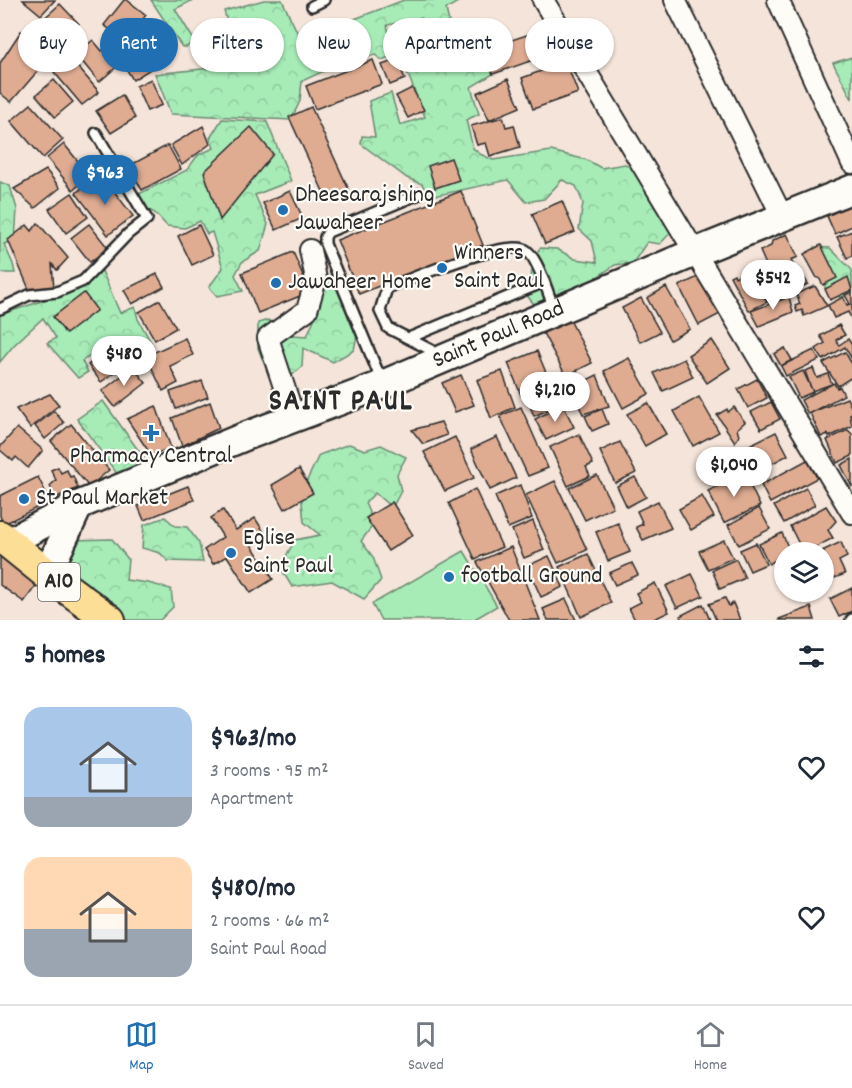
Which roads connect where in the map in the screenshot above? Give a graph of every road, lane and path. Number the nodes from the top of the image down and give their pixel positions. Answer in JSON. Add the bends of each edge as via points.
{"nodes":[{"id":1,"x":324,"y":0,"type":"edge"},
{"id":2,"x":543,"y":0,"type":"edge"},
{"id":3,"x":675,"y":0,"type":"edge"},
{"id":4,"x":778,"y":0,"type":"edge"},
{"id":5,"x":312,"y":6,"type":"dead end"},
{"id":6,"x":96,"y":133,"type":"dead end"},
{"id":7,"x":852,"y":163,"type":"edge"},
{"id":8,"x":852,"y":189,"type":"edge"},
{"id":9,"x":419,"y":194,"type":"dead end"},
{"id":10,"x":783,"y":218,"type":"junction"},
{"id":11,"x":310,"y":250,"type":"dead end"},
{"id":12,"x":696,"y":252,"type":"junction"},
{"id":13,"x":543,"y":282,"type":"junction"},
{"id":14,"x":0,"y":309,"type":"edge"},
{"id":15,"x":555,"y":311,"type":"junction"},
{"id":16,"x":409,"y":338,"type":"junction"},
{"id":17,"x":438,"y":361,"type":"junction"},
{"id":18,"x":383,"y":384,"type":"junction"},
{"id":19,"x":294,"y":417,"type":"junction"},
{"id":20,"x":79,"y":505,"type":"junction"},
{"id":21,"x":852,"y":513,"type":"edge"},
{"id":22,"x":5,"y":539,"type":"edge"},
{"id":23,"x":47,"y":574,"type":"junction"},
{"id":24,"x":110,"y":620,"type":"edge"}],
"edges":[{"from":1,"to":5,"type":"lane"},
{"from":2,"to":12,"type":"street"},
{"from":3,"to":10,"type":"street"},
{"from":4,"to":7,"type":"street"},
{"from":6,"to":14,"type":"lane","via":[[147,219],[83,281],[57,291],[29,295]]},
{"from":8,"to":10,"type":"main road","name":"Saint Paul Road"},
{"from":9,"to":18,"type":"lane","via":[[328,231],[325,237]]},
{"from":10,"to":12,"type":"main road","name":"Saint Paul Road"},
{"from":11,"to":19,"type":"street","via":[[316,279],[307,310],[268,338]]},
{"from":12,"to":15,"type":"main road","name":"Saint Paul Road"},
{"from":12,"to":21,"type":"street"},
{"from":13,"to":15,"type":"lane"},
{"from":13,"to":16,"type":"lane"},
{"from":13,"to":16,"type":"lane","via":[[534,257],[524,249],[506,249],[466,258],[387,288],[380,311],[388,328]]},
{"from":15,"to":17,"type":"main road","name":"Saint Paul Road"},
{"from":16,"to":17,"type":"lane","via":[[431,350]]},
{"from":17,"to":18,"type":"main road","name":"Saint Paul Road"},
{"from":18,"to":19,"type":"main road","name":"Saint Paul Road"},
{"from":19,"to":20,"type":"main road","name":"Saint Paul Road"},
{"from":20,"to":22,"type":"main road","name":"Saint Paul Road"},
{"from":20,"to":23,"type":"main road"},
{"from":22,"to":23,"type":"main road","number":"A10"},
{"from":23,"to":24,"type":"main road","number":"A10"}]}
